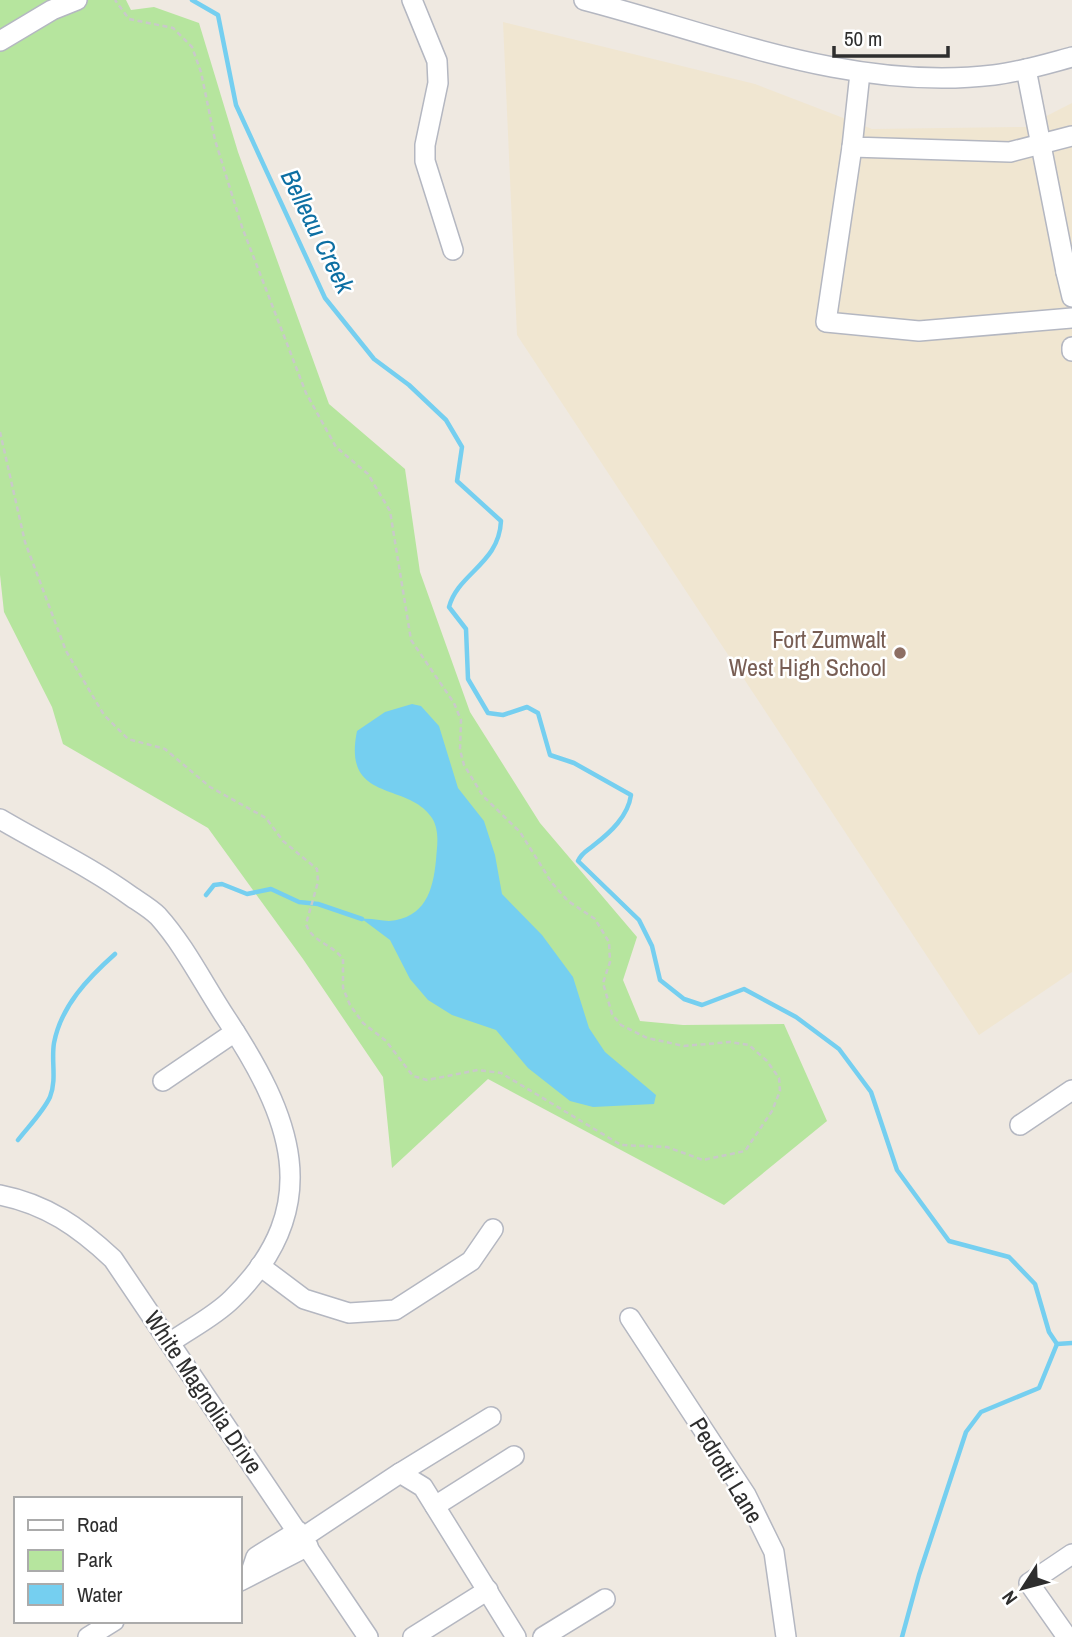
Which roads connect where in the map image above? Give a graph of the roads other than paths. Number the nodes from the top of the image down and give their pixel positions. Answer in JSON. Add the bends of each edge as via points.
{"nodes":[{"id":1,"x":77,"y":0,"type":"edge"},
{"id":2,"x":412,"y":0,"type":"edge"},
{"id":3,"x":590,"y":1,"type":"edge"},
{"id":4,"x":0,"y":41,"type":"edge"},
{"id":5,"x":1072,"y":57,"type":"edge"},
{"id":6,"x":1026,"y":69,"type":"junction"},
{"id":7,"x":860,"y":73,"type":"junction"},
{"id":8,"x":1072,"y":136,"type":"edge"},
{"id":9,"x":1043,"y":145,"type":"junction"},
{"id":10,"x":852,"y":147,"type":"junction"},
{"id":11,"x":453,"y":250,"type":"dead end"},
{"id":12,"x":1069,"y":271,"type":"edge"},
{"id":13,"x":1072,"y":297,"type":"edge"},
{"id":14,"x":1072,"y":318,"type":"edge"},
{"id":15,"x":0,"y":819,"type":"edge"},
{"id":16,"x":235,"y":1032,"type":"junction"},
{"id":17,"x":163,"y":1081,"type":"dead end"},
{"id":18,"x":1072,"y":1090,"type":"edge"},
{"id":19,"x":1020,"y":1125,"type":"dead end"},
{"id":20,"x":0,"y":1195,"type":"edge"},
{"id":21,"x":493,"y":1229,"type":"dead end"},
{"id":22,"x":260,"y":1266,"type":"junction"},
{"id":23,"x":631,"y":1318,"type":"dead end"},
{"id":24,"x":171,"y":1342,"type":"junction"},
{"id":25,"x":491,"y":1417,"type":"dead end"},
{"id":26,"x":514,"y":1456,"type":"dead end"},
{"id":27,"x":400,"y":1473,"type":"junction"},
{"id":28,"x":435,"y":1506,"type":"junction"},
{"id":29,"x":303,"y":1538,"type":"junction"},
{"id":30,"x":1072,"y":1554,"type":"edge"},
{"id":31,"x":245,"y":1578,"type":"edge"},
{"id":32,"x":488,"y":1590,"type":"junction"},
{"id":33,"x":604,"y":1599,"type":"dead end"},
{"id":34,"x":111,"y":1623,"type":"edge"},
{"id":35,"x":88,"y":1637,"type":"edge"},
{"id":36,"x":368,"y":1637,"type":"edge"},
{"id":37,"x":413,"y":1637,"type":"edge"},
{"id":38,"x":516,"y":1637,"type":"edge"},
{"id":39,"x":543,"y":1637,"type":"edge"},
{"id":40,"x":786,"y":1637,"type":"edge"},
{"id":41,"x":1067,"y":1637,"type":"edge"}],
"edges":[{"from":1,"to":4,"type":"street"},
{"from":2,"to":11,"type":"street","via":[[437,61],[438,83],[425,161]]},
{"from":3,"to":7,"type":"street","via":[[799,61]]},
{"from":5,"to":6,"type":"street"},
{"from":6,"to":7,"type":"street","via":[[965,77]]},
{"from":6,"to":9,"type":"street"},
{"from":7,"to":10,"type":"street"},
{"from":8,"to":9,"type":"street"},
{"from":9,"to":10,"type":"street","via":[[1010,152]]},
{"from":9,"to":12,"type":"street"},
{"from":10,"to":14,"type":"street","via":[[826,322],[919,331]]},
{"from":12,"to":13,"type":"street"},
{"from":15,"to":16,"type":"street","via":[[102,875],[157,915]]},
{"from":16,"to":17,"type":"street"},
{"from":16,"to":22,"type":"street","via":[[272,1095],[286,1131],[289,1156],[291,1180],[283,1222]]},
{"from":18,"to":19,"type":"street"},
{"from":20,"to":24,"type":"street","name":"White Magnolia Drive","via":[[57,1214],[113,1258]]},
{"from":21,"to":22,"type":"street","via":[[471,1261],[395,1310],[349,1313],[304,1299]]},
{"from":22,"to":24,"type":"street","via":[[231,1300]]},
{"from":23,"to":40,"type":"street","name":"Pedrotti Lane","via":[[746,1495],[774,1552]]},
{"from":24,"to":29,"type":"street","name":"White Magnolia Drive"},
{"from":25,"to":27,"type":"street"},
{"from":26,"to":28,"type":"street"},
{"from":27,"to":28,"type":"street","via":[[423,1487]]},
{"from":27,"to":29,"type":"street"},
{"from":28,"to":32,"type":"street"},
{"from":29,"to":31,"type":"street","via":[[256,1557]]},
{"from":29,"to":36,"type":"street","name":"White Magnolia Drive"},
{"from":30,"to":41,"type":"street","via":[[1030,1583]]},
{"from":32,"to":37,"type":"street"},
{"from":32,"to":38,"type":"street"},
{"from":33,"to":39,"type":"street"},
{"from":34,"to":35,"type":"street"}]}
